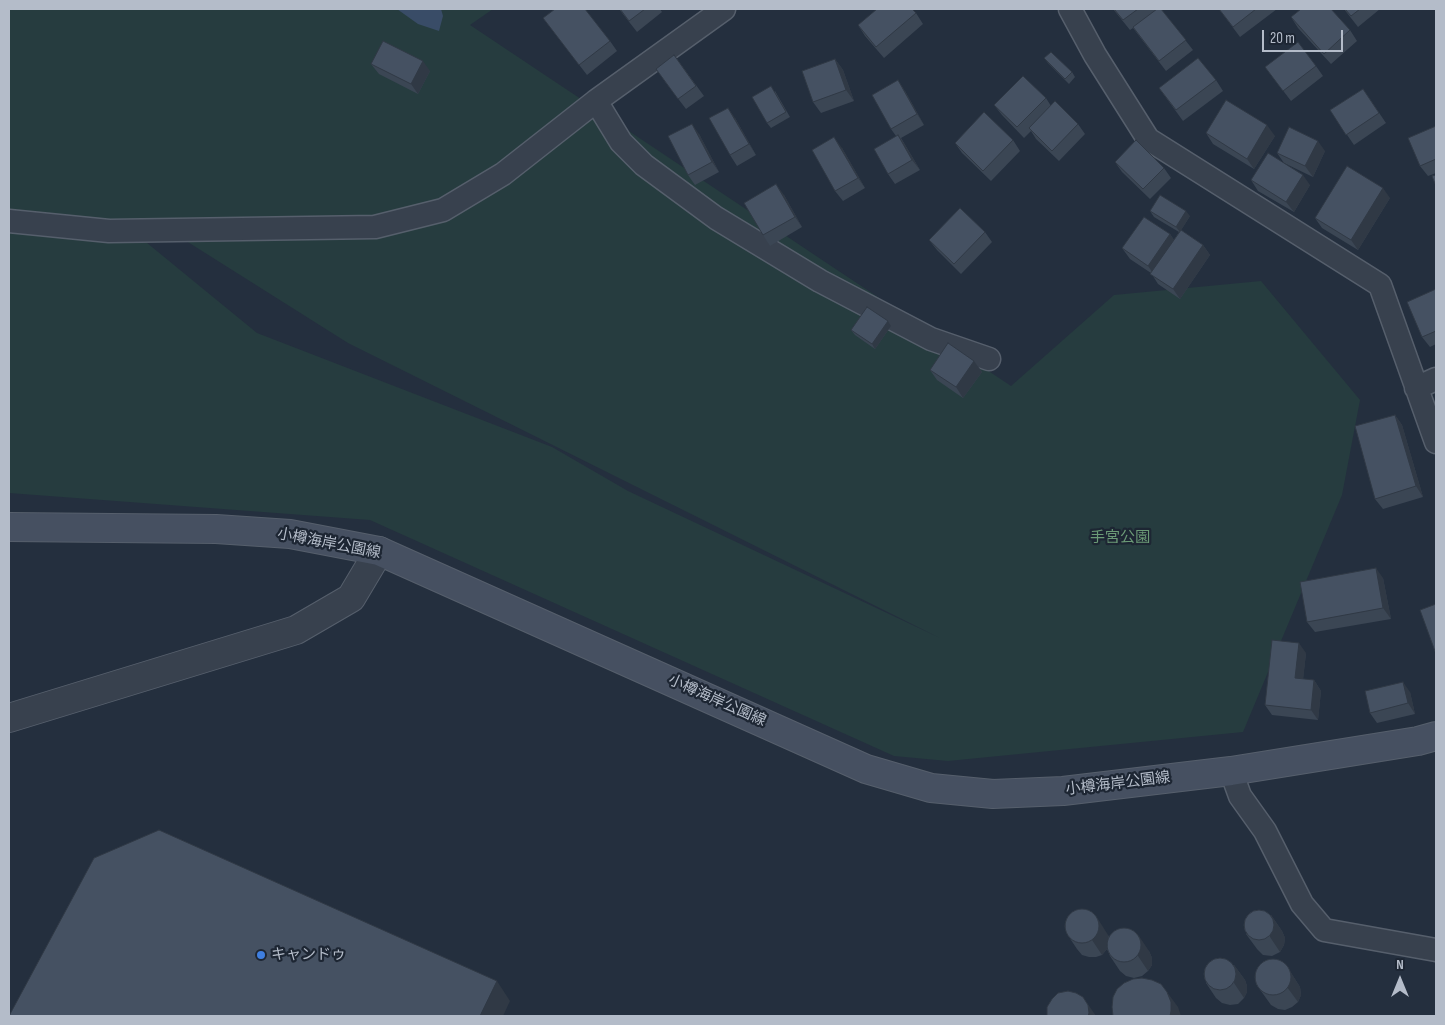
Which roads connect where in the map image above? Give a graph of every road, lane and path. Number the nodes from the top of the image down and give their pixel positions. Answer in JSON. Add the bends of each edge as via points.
{"nodes":[{"id":1,"x":724,"y":9,"type":"edge"},
{"id":2,"x":1070,"y":9,"type":"edge"},
{"id":3,"x":596,"y":102,"type":"junction"},
{"id":4,"x":9,"y":222,"type":"edge"},
{"id":5,"x":989,"y":359,"type":"dead end"},
{"id":6,"x":1436,"y":379,"type":"edge"},
{"id":7,"x":1416,"y":388,"type":"junction"},
{"id":8,"x":1436,"y":442,"type":"edge"},
{"id":9,"x":9,"y":527,"type":"edge"},
{"id":10,"x":379,"y":551,"type":"junction"},
{"id":11,"x":9,"y":718,"type":"edge"},
{"id":12,"x":1436,"y":736,"type":"edge"},
{"id":13,"x":1231,"y":770,"type":"junction"},
{"id":14,"x":1436,"y":950,"type":"edge"}],
"edges":[{"from":1,"to":3,"type":"street"},
{"from":2,"to":7,"type":"street","via":[[1148,139],[1380,285]]},
{"from":3,"to":4,"type":"street","via":[[503,174],[443,210],[375,227],[109,232]]},
{"from":3,"to":5,"type":"street","via":[[621,142],[644,165],[716,218],[820,281],[931,338]]},
{"from":6,"to":7,"type":"street"},
{"from":7,"to":8,"type":"street"},
{"from":9,"to":10,"type":"main road","name":"小樽海岸公園線","via":[[244,531],[290,534]]},
{"from":10,"to":11,"type":"street","via":[[352,598],[296,630]]},
{"from":10,"to":13,"type":"main road","name":"小樽海岸公園線","via":[[866,769],[931,788],[993,794],[1063,791]]},
{"from":12,"to":13,"type":"main road","name":"小樽海岸公園線"},
{"from":13,"to":14,"type":"street","via":[[1240,796],[1265,831],[1302,904],[1324,930]]}]}
